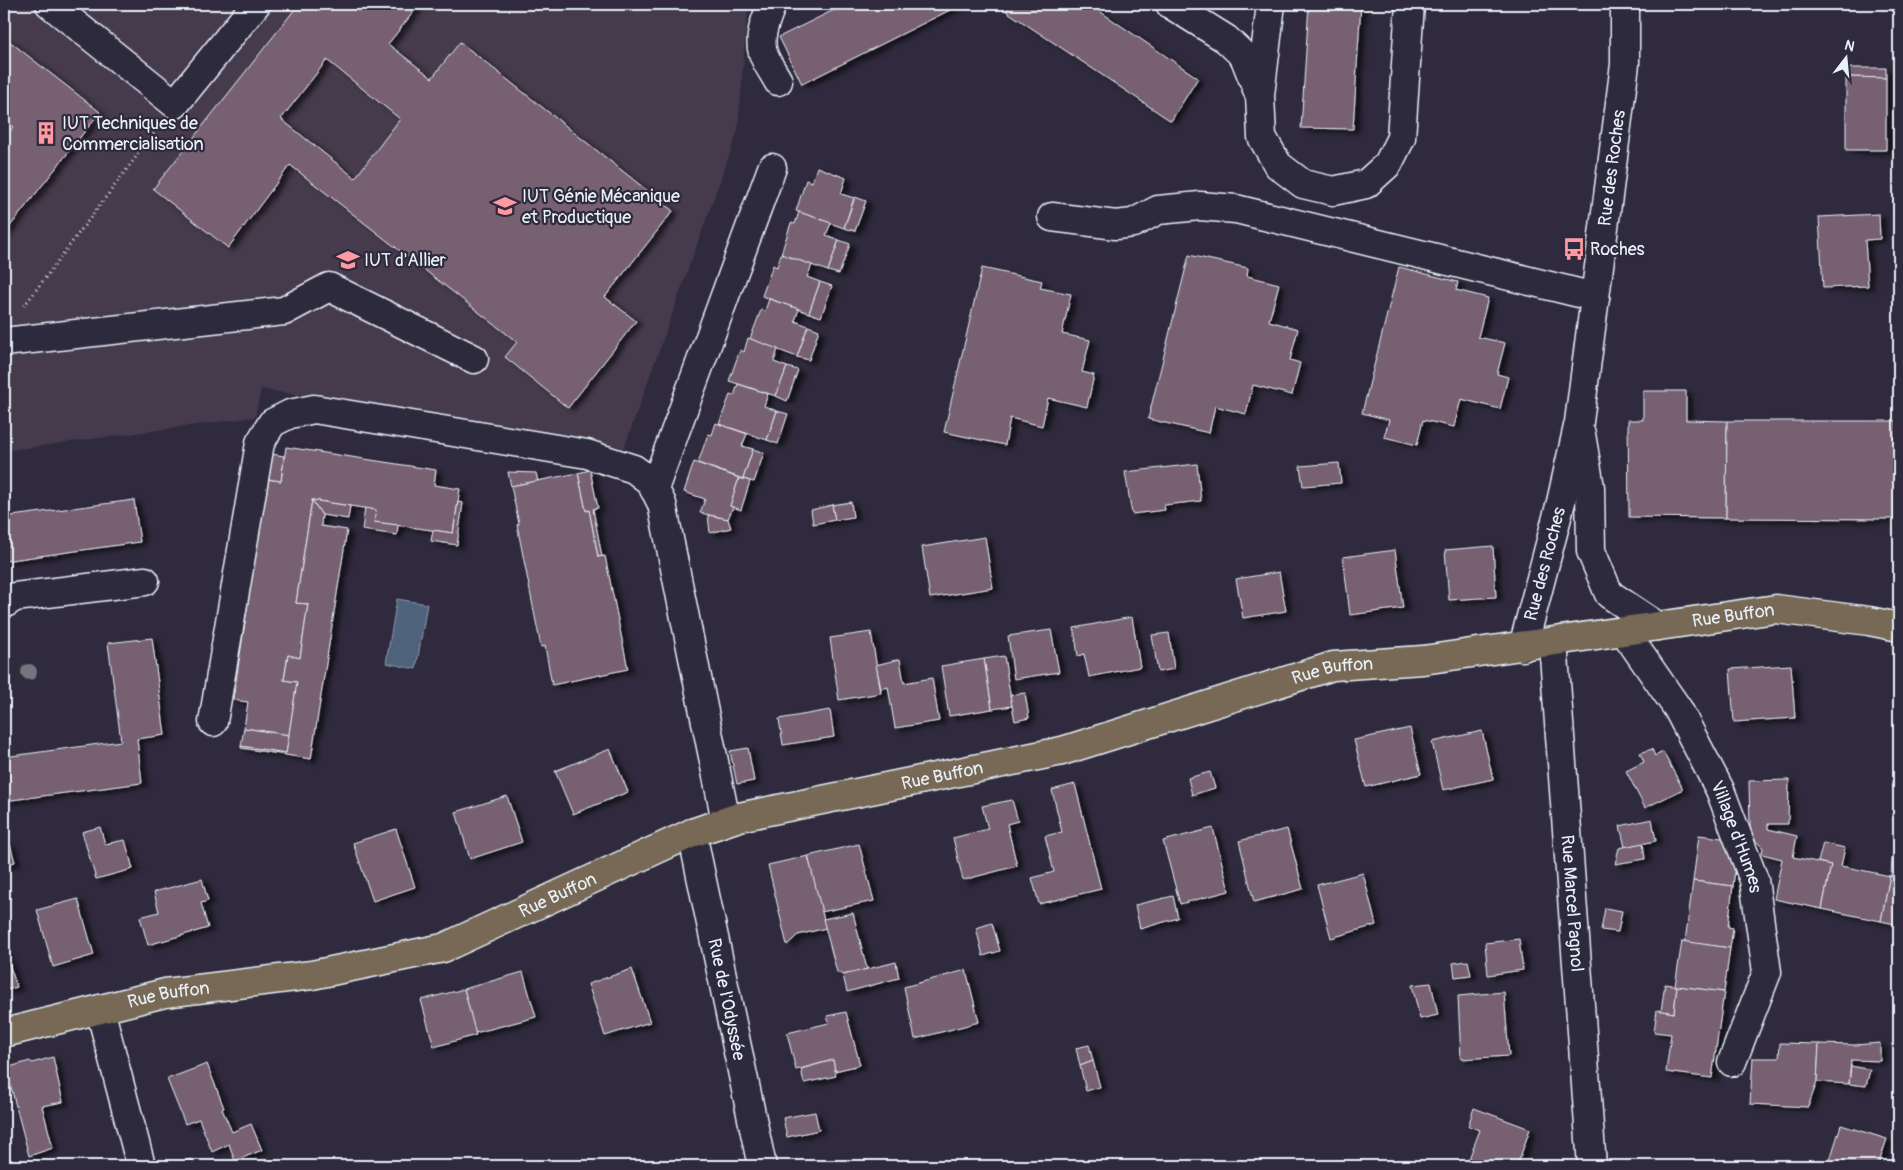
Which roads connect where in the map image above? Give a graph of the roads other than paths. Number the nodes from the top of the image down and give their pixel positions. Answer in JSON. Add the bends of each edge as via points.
{"nodes":[{"id":1,"x":50,"y":4,"type":"edge"},
{"id":2,"x":256,"y":4,"type":"edge"},
{"id":3,"x":772,"y":4,"type":"edge"},
{"id":4,"x":1170,"y":4,"type":"edge"},
{"id":5,"x":1270,"y":4,"type":"edge"},
{"id":6,"x":1410,"y":4,"type":"edge"},
{"id":7,"x":1626,"y":4,"type":"edge"},
{"id":8,"x":778,"y":81,"type":"dead end"},
{"id":9,"x":1260,"y":95,"type":"junction"},
{"id":10,"x":772,"y":168,"type":"dead end"},
{"id":11,"x":1052,"y":217,"type":"dead end"},
{"id":12,"x":1595,"y":297,"type":"junction"},
{"id":13,"x":4,"y":342,"type":"edge"},
{"id":14,"x":474,"y":359,"type":"dead end"},
{"id":15,"x":1579,"y":422,"type":"junction"},
{"id":16,"x":654,"y":489,"type":"junction"},
{"id":17,"x":145,"y":581,"type":"dead end"},
{"id":18,"x":4,"y":604,"type":"edge"},
{"id":19,"x":1657,"y":626,"type":"junction"},
{"id":20,"x":1899,"y":626,"type":"edge"},
{"id":21,"x":1624,"y":631,"type":"junction"},
{"id":22,"x":1553,"y":642,"type":"junction"},
{"id":23,"x":1523,"y":647,"type":"junction"},
{"id":24,"x":213,"y":722,"type":"dead end"},
{"id":25,"x":726,"y":821,"type":"junction"},
{"id":26,"x":692,"y":833,"type":"junction"},
{"id":27,"x":100,"y":1009,"type":"junction"},
{"id":28,"x":4,"y":1033,"type":"edge"},
{"id":29,"x":1732,"y":1062,"type":"dead end"},
{"id":30,"x":141,"y":1166,"type":"edge"},
{"id":31,"x":762,"y":1166,"type":"edge"},
{"id":32,"x":1592,"y":1166,"type":"edge"}],
"edges":[{"from":1,"to":2,"type":"street","via":[[175,104]]},
{"from":3,"to":8,"type":"street","via":[[765,21],[763,53]]},
{"from":4,"to":9,"type":"street","via":[[1226,39],[1244,56]]},
{"from":5,"to":9,"type":"street"},
{"from":6,"to":9,"type":"street","via":[[1401,138],[1388,164],[1366,184],[1333,191],[1302,184],[1278,165],[1262,137]]},
{"from":7,"to":12,"type":"street","name":"Rue des Roches","via":[[1625,64]]},
{"from":10,"to":16,"type":"street"},
{"from":11,"to":12,"type":"street","via":[[1116,225],[1133,223],[1158,210],[1200,206],[1236,209]]},
{"from":12,"to":15,"type":"street","name":"Rue des Roches"},
{"from":13,"to":14,"type":"street","via":[[284,311],[329,286]]},
{"from":15,"to":19,"type":"street","name":"Rue des Roches","via":[[1590,487],[1591,551],[1609,594]]},
{"from":15,"to":23,"type":"street","name":"Rue des Roches"},
{"from":16,"to":24,"type":"street","via":[[651,482],[634,469],[587,454],[314,409],[272,422],[260,443]]},
{"from":16,"to":25,"type":"street","via":[[662,504]]},
{"from":17,"to":18,"type":"street","via":[[15,597]]},
{"from":19,"to":20,"type":"main road","name":"Rue Buffon","via":[[1776,609]]},
{"from":19,"to":21,"type":"main road","name":"Rue Buffon"},
{"from":21,"to":22,"type":"main road","name":"Rue Buffon"},
{"from":21,"to":29,"type":"street","name":"Village d'Humes","via":[[1678,709],[1720,790],[1754,880],[1767,972]]},
{"from":22,"to":23,"type":"main road","name":"Rue Buffon"},
{"from":22,"to":32,"type":"street","name":"Rue Marcel Pagnol"},
{"from":23,"to":25,"type":"main road","name":"Rue Buffon","via":[[1423,660],[1333,666],[1062,751]]},
{"from":25,"to":26,"type":"main road","name":"Rue Buffon"},
{"from":26,"to":27,"type":"main road","name":"Rue Buffon","via":[[443,948],[312,975],[165,993]]},
{"from":26,"to":31,"type":"street","name":"Rue de l'Odyssée"},
{"from":27,"to":28,"type":"main road","name":"Rue Buffon"},
{"from":27,"to":30,"type":"street"}]}
